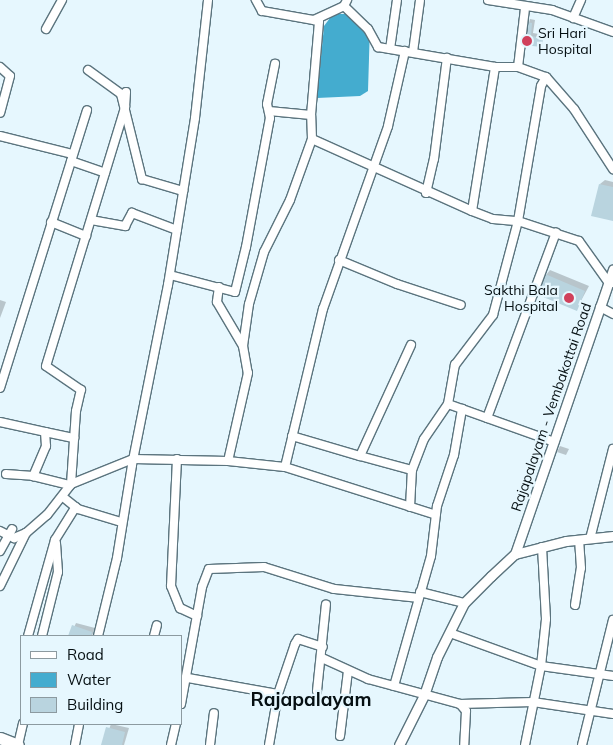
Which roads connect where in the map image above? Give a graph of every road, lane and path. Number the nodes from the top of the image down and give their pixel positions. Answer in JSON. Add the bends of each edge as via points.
{"nodes":[{"id":1,"x":62,"y":0,"type":"edge"},
{"id":2,"x":208,"y":0,"type":"edge"},
{"id":3,"x":256,"y":0,"type":"edge"},
{"id":4,"x":397,"y":0,"type":"edge"},
{"id":5,"x":420,"y":0,"type":"edge"},
{"id":6,"x":488,"y":0,"type":"edge"},
{"id":7,"x":581,"y":0,"type":"edge"},
{"id":8,"x":345,"y":3,"type":"edge"},
{"id":9,"x":525,"y":8,"type":"junction"},
{"id":10,"x":573,"y":18,"type":"junction"},
{"id":11,"x":314,"y":20,"type":"junction"},
{"id":12,"x":46,"y":29,"type":"dead end"},
{"id":13,"x":613,"y":32,"type":"edge"},
{"id":14,"x":390,"y":48,"type":"junction"},
{"id":15,"x":409,"y":51,"type":"junction"},
{"id":16,"x":447,"y":58,"type":"junction"},
{"id":17,"x":275,"y":64,"type":"dead end"},
{"id":18,"x":0,"y":67,"type":"edge"},
{"id":19,"x":495,"y":67,"type":"junction"},
{"id":20,"x":518,"y":67,"type":"junction"},
{"id":21,"x":88,"y":70,"type":"dead end"},
{"id":22,"x":546,"y":77,"type":"junction"},
{"id":23,"x":126,"y":92,"type":"dead end"},
{"id":24,"x":125,"y":107,"type":"junction"},
{"id":25,"x":87,"y":110,"type":"dead end"},
{"id":26,"x":269,"y":111,"type":"junction"},
{"id":27,"x":0,"y":113,"type":"edge"},
{"id":28,"x":311,"y":115,"type":"junction"},
{"id":29,"x":0,"y":136,"type":"edge"},
{"id":30,"x":312,"y":139,"type":"junction"},
{"id":31,"x":72,"y":158,"type":"junction"},
{"id":32,"x":372,"y":167,"type":"junction"},
{"id":33,"x":613,"y":168,"type":"edge"},
{"id":34,"x":105,"y":173,"type":"junction"},
{"id":35,"x":183,"y":191,"type":"junction"},
{"id":36,"x":426,"y":193,"type":"junction"},
{"id":37,"x":472,"y":211,"type":"junction"},
{"id":38,"x":91,"y":220,"type":"junction"},
{"id":39,"x":518,"y":221,"type":"junction"},
{"id":40,"x":51,"y":222,"type":"junction"},
{"id":41,"x":177,"y":230,"type":"junction"},
{"id":42,"x":556,"y":232,"type":"junction"},
{"id":43,"x":86,"y":236,"type":"junction"},
{"id":44,"x":339,"y":260,"type":"junction"},
{"id":45,"x":613,"y":269,"type":"edge"},
{"id":46,"x":170,"y":275,"type":"junction"},
{"id":47,"x":611,"y":283,"type":"edge"},
{"id":48,"x":219,"y":287,"type":"junction"},
{"id":49,"x":461,"y":305,"type":"dead end"},
{"id":50,"x":600,"y":307,"type":"junction"},
{"id":51,"x":613,"y":314,"type":"edge"},
{"id":52,"x":411,"y":344,"type":"dead end"},
{"id":53,"x":243,"y":346,"type":"junction"},
{"id":54,"x":0,"y":388,"type":"edge"},
{"id":55,"x":448,"y":404,"type":"junction"},
{"id":56,"x":462,"y":409,"type":"junction"},
{"id":57,"x":487,"y":418,"type":"junction"},
{"id":58,"x":0,"y":422,"type":"edge"},
{"id":59,"x":45,"y":432,"type":"junction"},
{"id":60,"x":292,"y":436,"type":"junction"},
{"id":61,"x":74,"y":438,"type":"junction"},
{"id":62,"x":554,"y":442,"type":"junction"},
{"id":63,"x":613,"y":449,"type":"edge"},
{"id":64,"x":360,"y":456,"type":"junction"},
{"id":65,"x":133,"y":459,"type":"junction"},
{"id":66,"x":177,"y":459,"type":"junction"},
{"id":67,"x":228,"y":461,"type":"junction"},
{"id":68,"x":285,"y":467,"type":"junction"},
{"id":69,"x":412,"y":470,"type":"junction"},
{"id":70,"x":6,"y":474,"type":"dead end"},
{"id":71,"x":33,"y":476,"type":"junction"},
{"id":72,"x":71,"y":485,"type":"junction"},
{"id":73,"x":63,"y":497,"type":"junction"},
{"id":74,"x":76,"y":507,"type":"junction"},
{"id":75,"x":410,"y":507,"type":"junction"},
{"id":76,"x":436,"y":515,"type":"junction"},
{"id":77,"x":121,"y":522,"type":"junction"},
{"id":78,"x":0,"y":531,"type":"edge"},
{"id":79,"x":11,"y":532,"type":"junction"},
{"id":80,"x":26,"y":533,"type":"junction"},
{"id":81,"x":613,"y":536,"type":"edge"},
{"id":82,"x":590,"y":539,"type":"junction"},
{"id":83,"x":55,"y":540,"type":"junction"},
{"id":84,"x":579,"y":540,"type":"junction"},
{"id":85,"x":542,"y":547,"type":"junction"},
{"id":86,"x":0,"y":550,"type":"edge"},
{"id":87,"x":515,"y":554,"type":"junction"},
{"id":88,"x":0,"y":586,"type":"edge"},
{"id":89,"x":419,"y":595,"type":"junction"},
{"id":90,"x":464,"y":603,"type":"junction"},
{"id":91,"x":326,"y":604,"type":"dead end"},
{"id":92,"x":575,"y":605,"type":"dead end"},
{"id":93,"x":197,"y":616,"type":"junction"},
{"id":94,"x":613,"y":620,"type":"edge"},
{"id":95,"x":157,"y":626,"type":"dead end"},
{"id":96,"x":450,"y":633,"type":"junction"},
{"id":97,"x":28,"y":635,"type":"edge"},
{"id":98,"x":42,"y":635,"type":"edge"},
{"id":99,"x":98,"y":635,"type":"edge"},
{"id":100,"x":154,"y":635,"type":"edge"},
{"id":101,"x":322,"y":647,"type":"junction"},
{"id":102,"x":322,"y":658,"type":"junction"},
{"id":103,"x":541,"y":666,"type":"junction"},
{"id":104,"x":348,"y":671,"type":"junction"},
{"id":105,"x":601,"y":675,"type":"junction"},
{"id":106,"x":613,"y":676,"type":"edge"},
{"id":107,"x":188,"y":678,"type":"junction"},
{"id":108,"x":394,"y":686,"type":"junction"},
{"id":109,"x":317,"y":691,"type":"dead end"},
{"id":110,"x":278,"y":694,"type":"junction"},
{"id":111,"x":424,"y":695,"type":"junction"},
{"id":112,"x":182,"y":700,"type":"edge"},
{"id":113,"x":533,"y":702,"type":"junction"},
{"id":114,"x":460,"y":704,"type":"junction"},
{"id":115,"x":590,"y":709,"type":"junction"},
{"id":116,"x":214,"y":713,"type":"dead end"},
{"id":117,"x":613,"y":714,"type":"edge"},
{"id":118,"x":23,"y":725,"type":"edge"},
{"id":119,"x":79,"y":725,"type":"edge"},
{"id":120,"x":176,"y":725,"type":"edge"},
{"id":121,"x":340,"y":736,"type":"dead end"},
{"id":122,"x":0,"y":738,"type":"edge"},
{"id":123,"x":18,"y":745,"type":"edge"},
{"id":124,"x":75,"y":745,"type":"edge"},
{"id":125,"x":171,"y":745,"type":"edge"},
{"id":126,"x":210,"y":745,"type":"edge"},
{"id":127,"x":269,"y":745,"type":"edge"},
{"id":128,"x":399,"y":745,"type":"edge"},
{"id":129,"x":464,"y":745,"type":"edge"},
{"id":130,"x":525,"y":745,"type":"edge"},
{"id":131,"x":582,"y":745,"type":"edge"}],
"edges":[{"from":1,"to":12,"type":"street"},
{"from":2,"to":35,"type":"street"},
{"from":3,"to":11,"type":"street","via":[[262,11]]},
{"from":4,"to":14,"type":"street"},
{"from":5,"to":15,"type":"street"},
{"from":6,"to":9,"type":"street"},
{"from":7,"to":10,"type":"street"},
{"from":8,"to":11,"type":"street"},
{"from":8,"to":14,"type":"street","via":[[368,29],[378,47]]},
{"from":9,"to":10,"type":"street","via":[[552,10]]},
{"from":9,"to":20,"type":"street"},
{"from":10,"to":13,"type":"street"},
{"from":11,"to":28,"type":"street","via":[[319,21]]},
{"from":14,"to":15,"type":"street"},
{"from":15,"to":16,"type":"street"},
{"from":15,"to":32,"type":"street","via":[[388,126]]},
{"from":16,"to":19,"type":"street"},
{"from":16,"to":36,"type":"street","via":[[434,159]]},
{"from":17,"to":26,"type":"street"},
{"from":18,"to":27,"type":"street","via":[[10,76]]},
{"from":19,"to":20,"type":"street"},
{"from":19,"to":37,"type":"street"},
{"from":20,"to":22,"type":"street"},
{"from":21,"to":24,"type":"street","via":[[121,94]]},
{"from":22,"to":33,"type":"street","via":[[574,109]]},
{"from":22,"to":39,"type":"street","via":[[541,86]]},
{"from":23,"to":24,"type":"street"},
{"from":24,"to":34,"type":"street"},
{"from":24,"to":35,"type":"street","via":[[142,179]]},
{"from":25,"to":31,"type":"street"},
{"from":26,"to":28,"type":"street"},
{"from":26,"to":48,"type":"street","via":[[246,247],[234,292]]},
{"from":28,"to":30,"type":"street"},
{"from":29,"to":31,"type":"street"},
{"from":30,"to":32,"type":"street"},
{"from":30,"to":53,"type":"street","via":[[290,200],[264,252],[249,304]]},
{"from":31,"to":34,"type":"street"},
{"from":31,"to":40,"type":"street"},
{"from":32,"to":36,"type":"street"},
{"from":32,"to":44,"type":"street"},
{"from":34,"to":38,"type":"street"},
{"from":35,"to":41,"type":"street"},
{"from":36,"to":37,"type":"street"},
{"from":37,"to":39,"type":"street","via":[[493,219]]},
{"from":38,"to":41,"type":"street","via":[[125,226],[132,213]]},
{"from":38,"to":43,"type":"street"},
{"from":39,"to":42,"type":"street"},
{"from":39,"to":55,"type":"street","via":[[493,315],[455,365]]},
{"from":40,"to":43,"type":"street"},
{"from":40,"to":54,"type":"street"},
{"from":41,"to":46,"type":"street"},
{"from":42,"to":47,"type":"street","via":[[579,241]]},
{"from":42,"to":57,"type":"street"},
{"from":43,"to":61,"type":"street","via":[[46,366],[81,390]]},
{"from":44,"to":49,"type":"street","via":[[396,284]]},
{"from":44,"to":60,"type":"street","via":[[323,309]]},
{"from":45,"to":47,"type":"main road","name":"Rajapalayam - Vembakottai Road"},
{"from":46,"to":48,"type":"street"},
{"from":46,"to":65,"type":"street"},
{"from":47,"to":50,"type":"main road","name":"Rajapalayam - Vembakottai Road"},
{"from":48,"to":53,"type":"street","via":[[217,302]]},
{"from":50,"to":51,"type":"street"},
{"from":50,"to":62,"type":"main road","name":"Rajapalayam - Vembakottai Road"},
{"from":52,"to":64,"type":"street"},
{"from":53,"to":67,"type":"street","via":[[248,373]]},
{"from":55,"to":56,"type":"street"},
{"from":55,"to":69,"type":"street","via":[[424,438]]},
{"from":56,"to":57,"type":"street"},
{"from":56,"to":76,"type":"street","via":[[454,454]]},
{"from":57,"to":62,"type":"street"},
{"from":58,"to":59,"type":"street"},
{"from":59,"to":61,"type":"street"},
{"from":59,"to":71,"type":"street","via":[[46,446]]},
{"from":60,"to":64,"type":"street"},
{"from":60,"to":68,"type":"street"},
{"from":61,"to":72,"type":"street"},
{"from":62,"to":87,"type":"main road","name":"Rajapalayam - Vembakottai Road"},
{"from":63,"to":82,"type":"street"},
{"from":64,"to":69,"type":"street"},
{"from":65,"to":66,"type":"street"},
{"from":65,"to":72,"type":"street"},
{"from":65,"to":77,"type":"street","via":[[128,502]]},
{"from":66,"to":67,"type":"street"},
{"from":66,"to":93,"type":"street","via":[[171,586],[180,608]]},
{"from":67,"to":68,"type":"street"},
{"from":68,"to":75,"type":"street"},
{"from":69,"to":75,"type":"street"},
{"from":70,"to":71,"type":"street"},
{"from":71,"to":72,"type":"street"},
{"from":72,"to":73,"type":"street"},
{"from":73,"to":74,"type":"street"},
{"from":73,"to":80,"type":"street"},
{"from":74,"to":77,"type":"street"},
{"from":74,"to":83,"type":"street"},
{"from":75,"to":76,"type":"street"},
{"from":76,"to":89,"type":"street","via":[[431,556]]},
{"from":77,"to":99,"type":"street","via":[[117,558]]},
{"from":78,"to":79,"type":"street"},
{"from":79,"to":80,"type":"street","via":[[14,538]]},
{"from":79,"to":86,"type":"street"},
{"from":80,"to":88,"type":"street"},
{"from":81,"to":82,"type":"main road"},
{"from":82,"to":84,"type":"main road"},
{"from":83,"to":97,"type":"street"},
{"from":83,"to":98,"type":"street","via":[[58,572]]},
{"from":84,"to":85,"type":"main road"},
{"from":84,"to":92,"type":"street","via":[[581,568]]},
{"from":85,"to":87,"type":"main road"},
{"from":85,"to":103,"type":"street","via":[[546,619]]},
{"from":87,"to":90,"type":"main road"},
{"from":89,"to":90,"type":"street"},
{"from":89,"to":93,"type":"street","via":[[334,590],[264,567],[209,569]]},
{"from":89,"to":108,"type":"street"},
{"from":90,"to":96,"type":"main road"},
{"from":91,"to":101,"type":"street"},
{"from":93,"to":107,"type":"street"},
{"from":94,"to":105,"type":"street"},
{"from":95,"to":100,"type":"street"},
{"from":96,"to":103,"type":"street"},
{"from":96,"to":111,"type":"main road","via":[[437,657]]},
{"from":101,"to":102,"type":"street"},
{"from":101,"to":110,"type":"street","via":[[298,639]]},
{"from":102,"to":104,"type":"street"},
{"from":102,"to":109,"type":"street"},
{"from":103,"to":105,"type":"street"},
{"from":103,"to":113,"type":"street"},
{"from":104,"to":108,"type":"street"},
{"from":104,"to":121,"type":"street"},
{"from":105,"to":106,"type":"street"},
{"from":105,"to":115,"type":"street"},
{"from":107,"to":110,"type":"street"},
{"from":107,"to":112,"type":"street"},
{"from":108,"to":111,"type":"street"},
{"from":110,"to":127,"type":"street"},
{"from":111,"to":114,"type":"street"},
{"from":111,"to":128,"type":"main road"},
{"from":113,"to":114,"type":"street"},
{"from":113,"to":115,"type":"street"},
{"from":113,"to":130,"type":"street"},
{"from":114,"to":129,"type":"street","via":[[466,711]]},
{"from":115,"to":117,"type":"street"},
{"from":115,"to":131,"type":"street"},
{"from":116,"to":126,"type":"street"},
{"from":118,"to":123,"type":"street"},
{"from":119,"to":124,"type":"street"},
{"from":120,"to":125,"type":"street"},
{"from":122,"to":123,"type":"highway"}]}
